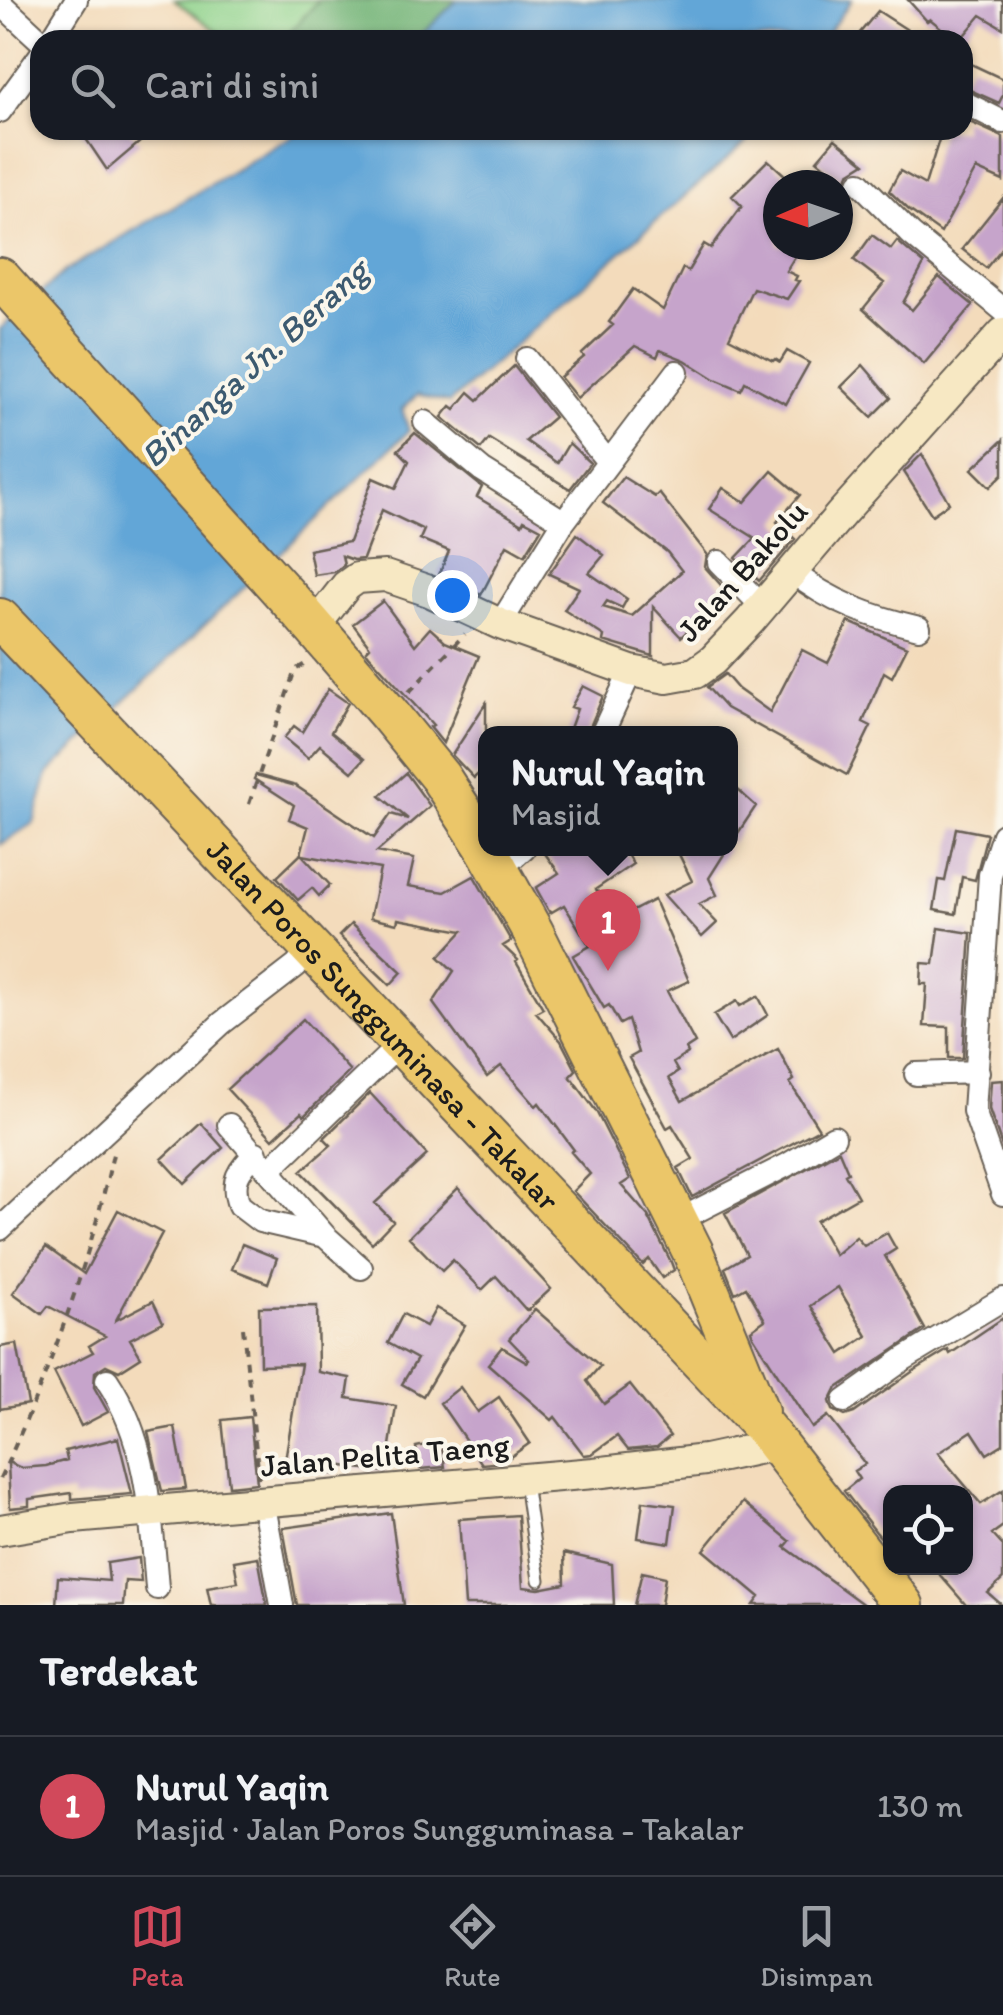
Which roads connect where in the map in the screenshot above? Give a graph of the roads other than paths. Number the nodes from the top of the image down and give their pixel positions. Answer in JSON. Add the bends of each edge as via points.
{"nodes":[{"id":1,"x":76,"y":0,"type":"edge"},
{"id":2,"x":0,"y":3,"type":"edge"},
{"id":3,"x":57,"y":30,"type":"edge"},
{"id":4,"x":30,"y":31,"type":"edge"},
{"id":5,"x":30,"y":70,"type":"edge"},
{"id":6,"x":973,"y":107,"type":"edge"},
{"id":7,"x":0,"y":111,"type":"edge"},
{"id":8,"x":1003,"y":122,"type":"edge"},
{"id":9,"x":860,"y":183,"type":"dead end"},
{"id":10,"x":3,"y":282,"type":"edge"},
{"id":11,"x":1003,"y":310,"type":"edge"},
{"id":12,"x":1003,"y":333,"type":"edge"},
{"id":13,"x":527,"y":359,"type":"dead end"},
{"id":14,"x":676,"y":372,"type":"dead end"},
{"id":15,"x":425,"y":422,"type":"dead end"},
{"id":16,"x":608,"y":462,"type":"junction"},
{"id":17,"x":562,"y":524,"type":"junction"},
{"id":18,"x":719,"y":562,"type":"dead end"},
{"id":19,"x":801,"y":578,"type":"junction"},
{"id":20,"x":762,"y":606,"type":"junction"},
{"id":21,"x":0,"y":619,"type":"edge"},
{"id":22,"x":500,"y":624,"type":"junction"},
{"id":23,"x":918,"y":628,"type":"dead end"},
{"id":24,"x":315,"y":629,"type":"junction"},
{"id":25,"x":627,"y":679,"type":"junction"},
{"id":26,"x":606,"y":726,"type":"edge"},
{"id":27,"x":478,"y":827,"type":"edge"},
{"id":28,"x":1003,"y":835,"type":"edge"},
{"id":29,"x":500,"y":856,"type":"edge"},
{"id":30,"x":311,"y":949,"type":"junction"},
{"id":31,"x":400,"y":1044,"type":"junction"},
{"id":32,"x":987,"y":1063,"type":"edge"},
{"id":33,"x":916,"y":1074,"type":"dead end"},
{"id":34,"x":229,"y":1124,"type":"dead end"},
{"id":35,"x":834,"y":1136,"type":"dead end"},
{"id":36,"x":263,"y":1161,"type":"junction"},
{"id":37,"x":1003,"y":1194,"type":"edge"},
{"id":38,"x":678,"y":1222,"type":"junction"},
{"id":39,"x":0,"y":1229,"type":"edge"},
{"id":40,"x":325,"y":1236,"type":"junction"},
{"id":41,"x":361,"y":1268,"type":"dead end"},
{"id":42,"x":713,"y":1295,"type":"junction"},
{"id":43,"x":1003,"y":1299,"type":"edge"},
{"id":44,"x":669,"y":1328,"type":"junction"},
{"id":45,"x":107,"y":1380,"type":"dead end"},
{"id":46,"x":845,"y":1402,"type":"dead end"},
{"id":47,"x":770,"y":1437,"type":"junction"},
{"id":48,"x":524,"y":1478,"type":"junction"},
{"id":49,"x":263,"y":1500,"type":"junction"},
{"id":50,"x":150,"y":1512,"type":"junction"},
{"id":51,"x":0,"y":1530,"type":"edge"},
{"id":52,"x":539,"y":1580,"type":"dead end"},
{"id":53,"x":157,"y":1588,"type":"dead end"},
{"id":54,"x":893,"y":1601,"type":"edge"},
{"id":55,"x":282,"y":1605,"type":"edge"}],
"edges":[{"from":1,"to":3,"type":"street"},
{"from":2,"to":4,"type":"street"},
{"from":5,"to":7,"type":"street"},
{"from":6,"to":8,"type":"street"},
{"from":9,"to":11,"type":"street"},
{"from":10,"to":24,"type":"highway","name":"Jalan Poros Sungguminasa - Takalar"},
{"from":12,"to":19,"type":"main road","name":"Jalan Bakolu"},
{"from":13,"to":16,"type":"street"},
{"from":14,"to":16,"type":"street"},
{"from":15,"to":17,"type":"street"},
{"from":16,"to":17,"type":"street"},
{"from":17,"to":22,"type":"street"},
{"from":18,"to":20,"type":"street"},
{"from":19,"to":20,"type":"main road","name":"Jalan Bakolu"},
{"from":19,"to":23,"type":"street","via":[[860,612]]},
{"from":20,"to":25,"type":"main road","name":"Jalan Bakolu","via":[[695,673]]},
{"from":21,"to":30,"type":"highway","name":"Jalan Poros Sungguminasa - Takalar"},
{"from":22,"to":24,"type":"main road","name":"Jalan Bakolu","via":[[401,580],[369,576],[346,586]]},
{"from":22,"to":25,"type":"main road","name":"Jalan Bakolu"},
{"from":24,"to":27,"type":"highway","name":"Jalan Poros Sungguminasa - Takalar"},
{"from":25,"to":26,"type":"street"},
{"from":28,"to":32,"type":"street","via":[[990,875]]},
{"from":29,"to":38,"type":"highway","name":"Jalan Poros Sungguminasa - Takalar"},
{"from":30,"to":31,"type":"highway","name":"Jalan Poros Sungguminasa - Takalar"},
{"from":30,"to":39,"type":"street"},
{"from":31,"to":36,"type":"street"},
{"from":31,"to":44,"type":"highway","name":"Jalan Poros Sungguminasa - Takalar"},
{"from":32,"to":33,"type":"street"},
{"from":32,"to":37,"type":"street","via":[[976,1122]]},
{"from":34,"to":36,"type":"street"},
{"from":35,"to":38,"type":"street"},
{"from":36,"to":40,"type":"street"},
{"from":36,"to":40,"type":"street","via":[[238,1171],[239,1204],[260,1221]]},
{"from":38,"to":42,"type":"highway","name":"Jalan Poros Sungguminasa - Takalar"},
{"from":40,"to":41,"type":"street"},
{"from":42,"to":44,"type":"highway"},
{"from":42,"to":47,"type":"highway","name":"Jalan Poros Sungguminasa - Takalar"},
{"from":43,"to":46,"type":"street"},
{"from":44,"to":47,"type":"highway","name":"Jalan Poros Sungguminasa - Takalar"},
{"from":45,"to":50,"type":"street","via":[[129,1417]]},
{"from":47,"to":48,"type":"main road","name":"Jalan Pelita Taeng","via":[[705,1460]]},
{"from":47,"to":54,"type":"highway","name":"Jalan Poros Sungguminasa - Takalar"},
{"from":48,"to":49,"type":"main road","name":"Jalan Pelita Taeng"},
{"from":48,"to":52,"type":"lane"},
{"from":49,"to":50,"type":"main road","name":"Jalan Pelita Taeng"},
{"from":49,"to":55,"type":"street"},
{"from":50,"to":51,"type":"main road","name":"Jalan Pelita Taeng"},
{"from":50,"to":53,"type":"street"}]}
